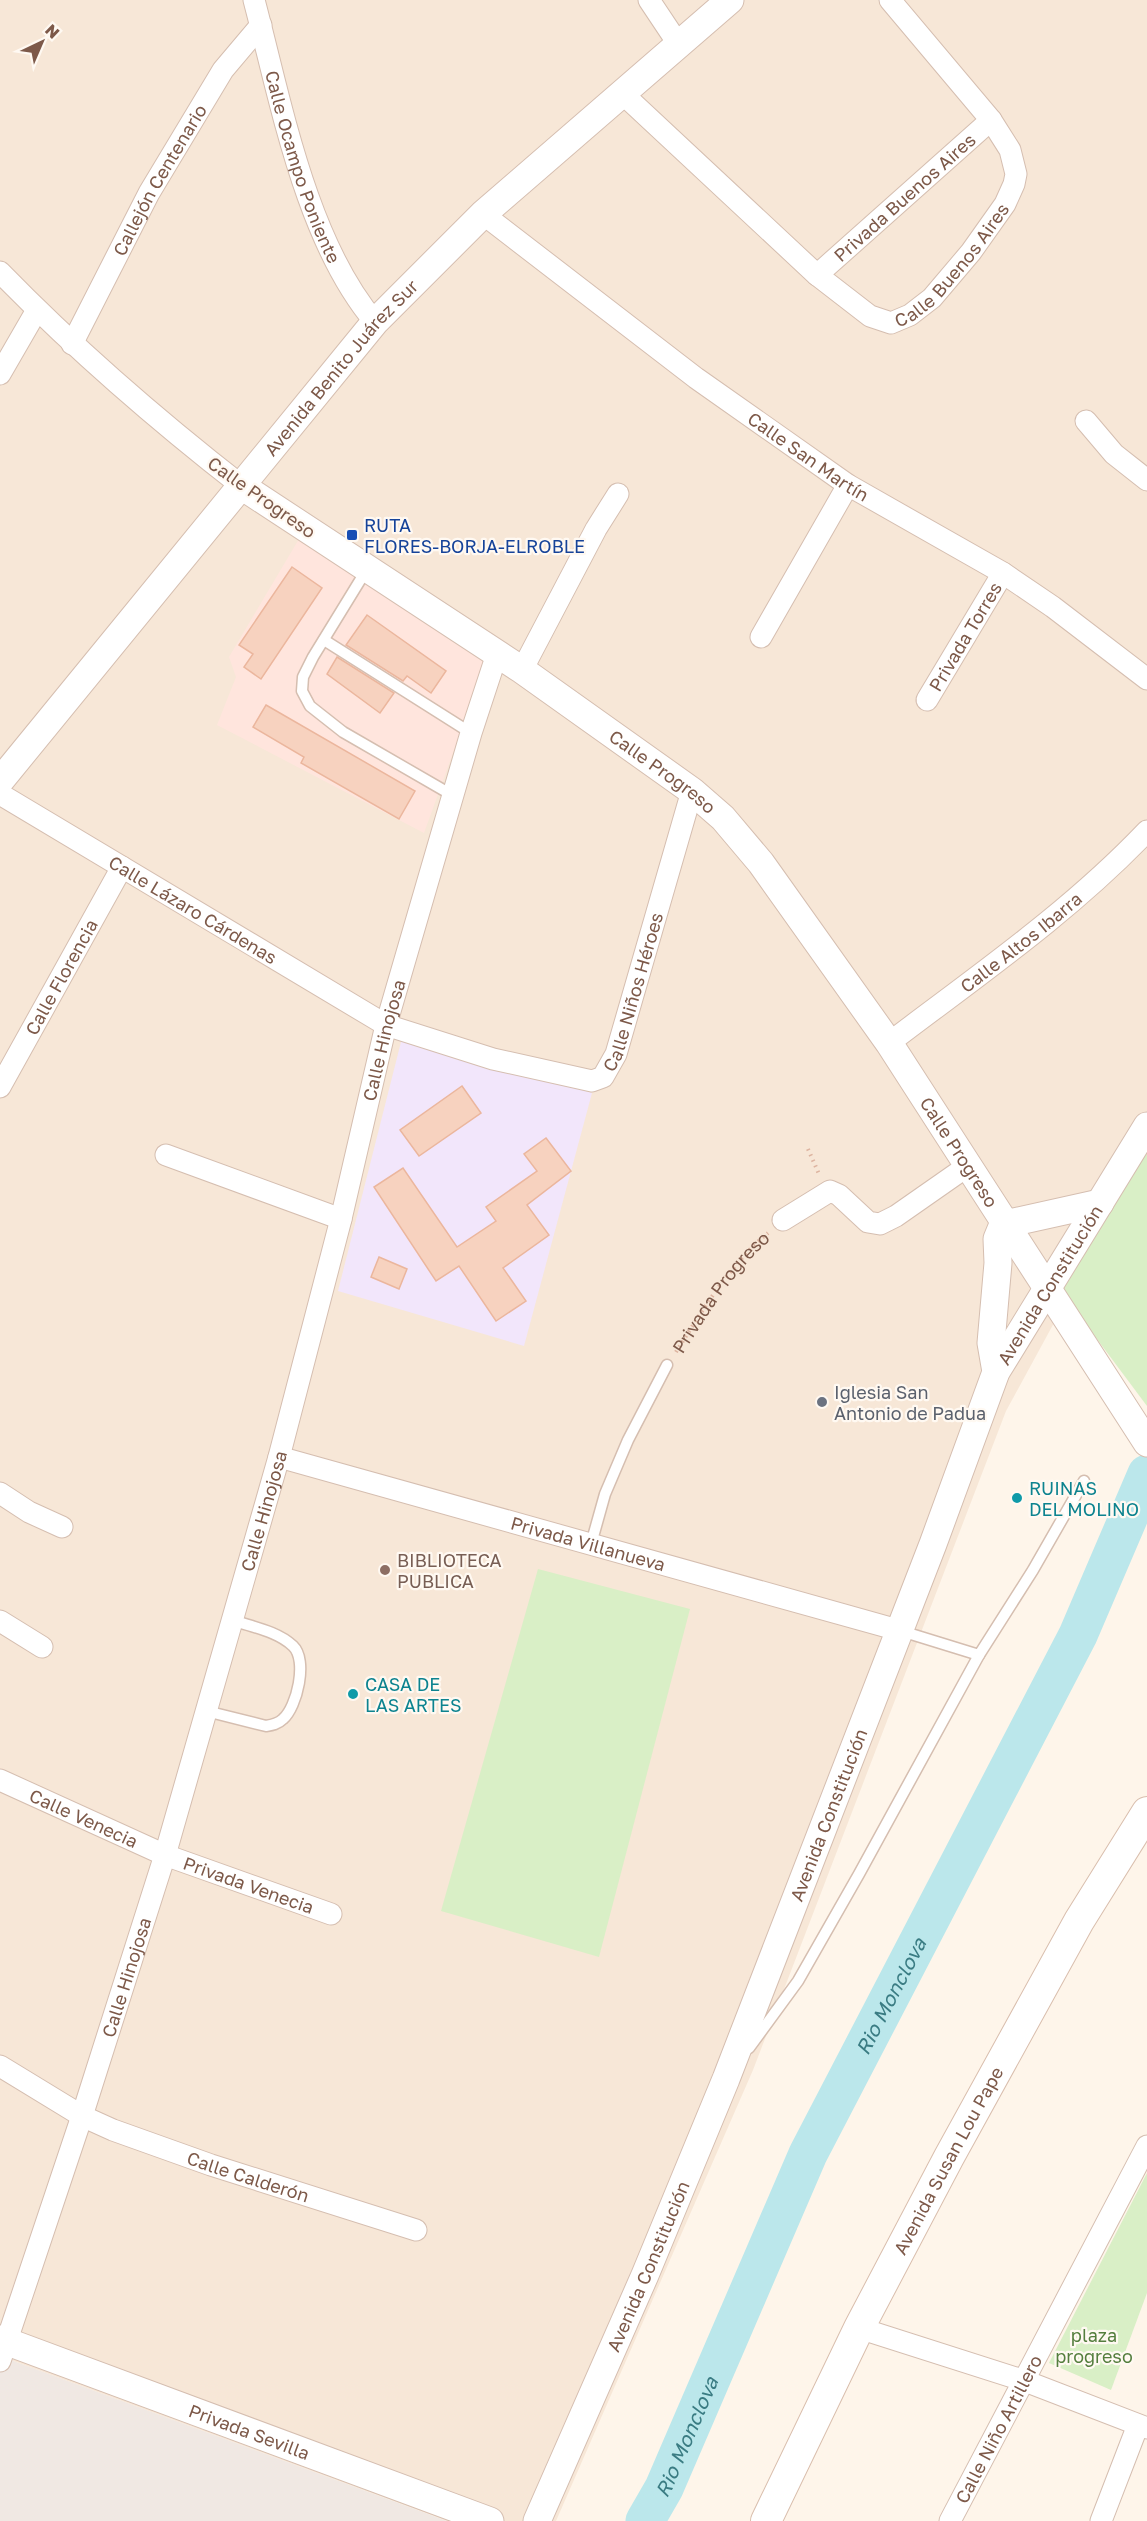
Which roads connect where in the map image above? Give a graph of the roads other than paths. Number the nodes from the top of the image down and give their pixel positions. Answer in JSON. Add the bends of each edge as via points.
{"nodes":[{"id":1,"x":254,"y":0,"type":"edge"},
{"id":2,"x":649,"y":0,"type":"edge"},
{"id":3,"x":730,"y":0,"type":"edge"},
{"id":4,"x":890,"y":0,"type":"edge"},
{"id":5,"x":261,"y":26,"type":"junction"},
{"id":6,"x":679,"y":45,"type":"junction"},
{"id":7,"x":623,"y":94,"type":"junction"},
{"id":8,"x":991,"y":120,"type":"junction"},
{"id":9,"x":483,"y":214,"type":"junction"},
{"id":10,"x":0,"y":272,"type":"edge"},
{"id":11,"x":817,"y":275,"type":"junction"},
{"id":12,"x":37,"y":310,"type":"junction"},
{"id":13,"x":375,"y":322,"type":"junction"},
{"id":14,"x":72,"y":344,"type":"junction"},
{"id":15,"x":0,"y":374,"type":"edge"},
{"id":16,"x":1086,"y":421,"type":"dead end"},
{"id":17,"x":1147,"y":480,"type":"edge"},
{"id":18,"x":848,"y":485,"type":"junction"},
{"id":19,"x":243,"y":487,"type":"junction"},
{"id":20,"x":618,"y":494,"type":"dead end"},
{"id":21,"x":367,"y":569,"type":"junction"},
{"id":22,"x":1003,"y":573,"type":"junction"},
{"id":23,"x":761,"y":637,"type":"dead end"},
{"id":24,"x":324,"y":640,"type":"junction"},
{"id":25,"x":497,"y":654,"type":"junction"},
{"id":26,"x":522,"y":670,"type":"junction"},
{"id":27,"x":1147,"y":679,"type":"edge"},
{"id":28,"x":927,"y":700,"type":"dead end"},
{"id":29,"x":471,"y":733,"type":"junction"},
{"id":30,"x":0,"y":781,"type":"edge"},
{"id":31,"x":692,"y":791,"type":"junction"},
{"id":32,"x":0,"y":794,"type":"edge"},
{"id":33,"x":452,"y":795,"type":"junction"},
{"id":34,"x":1147,"y":831,"type":"edge"},
{"id":35,"x":122,"y":867,"type":"junction"},
{"id":36,"x":386,"y":1024,"type":"junction"},
{"id":37,"x":889,"y":1043,"type":"junction"},
{"id":38,"x":0,"y":1087,"type":"edge"},
{"id":39,"x":1147,"y":1126,"type":"edge"},
{"id":40,"x":166,"y":1155,"type":"dead end"},
{"id":41,"x":969,"y":1165,"type":"junction"},
{"id":42,"x":1100,"y":1203,"type":"junction"},
{"id":43,"x":341,"y":1219,"type":"junction"},
{"id":44,"x":783,"y":1220,"type":"road end"},
{"id":45,"x":1005,"y":1223,"type":"junction"},
{"id":46,"x":1047,"y":1290,"type":"junction"},
{"id":47,"x":667,"y":1365,"type":"road end"},
{"id":48,"x":996,"y":1372,"type":"junction"},
{"id":49,"x":1147,"y":1443,"type":"edge"},
{"id":50,"x":279,"y":1457,"type":"junction"},
{"id":51,"x":1084,"y":1481,"type":"dead end"},
{"id":52,"x":0,"y":1493,"type":"edge"},
{"id":53,"x":62,"y":1527,"type":"dead end"},
{"id":54,"x":591,"y":1544,"type":"junction"},
{"id":55,"x":232,"y":1620,"type":"junction"},
{"id":56,"x":0,"y":1621,"type":"edge"},
{"id":57,"x":898,"y":1630,"type":"junction"},
{"id":58,"x":42,"y":1647,"type":"dead end"},
{"id":59,"x":979,"y":1655,"type":"junction"},
{"id":60,"x":207,"y":1711,"type":"junction"},
{"id":61,"x":0,"y":1780,"type":"edge"},
{"id":62,"x":1147,"y":1812,"type":"edge"},
{"id":63,"x":165,"y":1856,"type":"junction"},
{"id":64,"x":331,"y":1914,"type":"dead end"},
{"id":65,"x":0,"y":2066,"type":"edge"},
{"id":66,"x":726,"y":2079,"type":"junction"},
{"id":67,"x":82,"y":2116,"type":"junction"},
{"id":68,"x":1147,"y":2146,"type":"edge"},
{"id":69,"x":416,"y":2230,"type":"dead end"},
{"id":70,"x":859,"y":2328,"type":"junction"},
{"id":71,"x":2,"y":2348,"type":"edge"},
{"id":72,"x":1025,"y":2381,"type":"junction"},
{"id":73,"x":1143,"y":2426,"type":"edge"},
{"id":74,"x":490,"y":2521,"type":"edge"},
{"id":75,"x":537,"y":2521,"type":"edge"},
{"id":76,"x":766,"y":2521,"type":"edge"},
{"id":77,"x":950,"y":2521,"type":"edge"},
{"id":78,"x":1101,"y":2521,"type":"edge"}],
"edges":[{"from":1,"to":5,"type":"street","name":"Calle Ocampo Poniente"},
{"from":2,"to":6,"type":"street"},
{"from":3,"to":6,"type":"street","name":"Avenida Benito Juárez Sur"},
{"from":4,"to":8,"type":"street","name":"Calle Buenos Aires"},
{"from":5,"to":13,"type":"street","name":"Calle Ocampo Poniente","via":[[303,178],[332,255],[348,286]]},
{"from":5,"to":14,"type":"street","name":"Callejón Centenario","via":[[223,70],[149,193]]},
{"from":6,"to":7,"type":"street","name":"Avenida Benito Juárez Sur"},
{"from":7,"to":9,"type":"street","name":"Avenida Benito Juárez Sur"},
{"from":7,"to":11,"type":"street","name":"Calle Buenos Aires"},
{"from":8,"to":11,"type":"street","name":"Privada Buenos Aires"},
{"from":8,"to":11,"type":"street","name":"Calle Buenos Aires","via":[[1010,150],[1015,164],[1014,184],[1005,204],[971,252],[932,298],[910,315],[891,323],[870,316]]},
{"from":9,"to":13,"type":"street","name":"Avenida Benito Juárez Sur"},
{"from":9,"to":18,"type":"street","name":"Calle San Martín","via":[[696,378]]},
{"from":10,"to":12,"type":"street","name":"Calle Progreso"},
{"from":12,"to":14,"type":"street","name":"Calle Progreso"},
{"from":12,"to":15,"type":"street"},
{"from":13,"to":19,"type":"street","name":"Avenida Benito Juárez Sur"},
{"from":14,"to":19,"type":"street","name":"Calle Progreso","via":[[161,423]]},
{"from":16,"to":17,"type":"street","via":[[1114,454]]},
{"from":18,"to":22,"type":"street","name":"Calle San Martín"},
{"from":18,"to":23,"type":"street"},
{"from":19,"to":21,"type":"street","name":"Calle Progreso"},
{"from":19,"to":30,"type":"street","name":"Avenida Benito Juárez Sur"},
{"from":20,"to":26,"type":"street"},
{"from":21,"to":24,"type":"lane"},
{"from":21,"to":25,"type":"street","name":"Calle Progreso"},
{"from":22,"to":27,"type":"street","name":"Calle San Martín"},
{"from":22,"to":28,"type":"street","name":"Privada Torres"},
{"from":24,"to":29,"type":"lane"},
{"from":24,"to":33,"type":"lane","via":[[303,677],[302,691],[310,706],[343,732]]},
{"from":25,"to":26,"type":"street","name":"Calle Progreso"},
{"from":25,"to":29,"type":"street","name":"Calle Hinojosa"},
{"from":26,"to":31,"type":"street","name":"Calle Progreso"},
{"from":29,"to":33,"type":"street","name":"Calle Hinojosa"},
{"from":31,"to":36,"type":"street","name":"Calle Niños Héroes","via":[[616,1054],[599,1080],[494,1059]]},
{"from":31,"to":37,"type":"street","name":"Calle Progreso","via":[[723,818],[761,863]]},
{"from":32,"to":35,"type":"street","name":"Calle Lázaro Cárdenas"},
{"from":33,"to":36,"type":"street","name":"Calle Hinojosa"},
{"from":34,"to":37,"type":"street","name":"Calle Altos Ibarra","via":[[1053,918]]},
{"from":35,"to":36,"type":"street","name":"Calle Lázaro Cárdenas"},
{"from":35,"to":38,"type":"street","name":"Calle Florencia"},
{"from":36,"to":43,"type":"street","name":"Calle Hinojosa"},
{"from":37,"to":41,"type":"street","name":"Calle Progreso"},
{"from":39,"to":42,"type":"street","name":"Avenida Constitución"},
{"from":40,"to":43,"type":"street"},
{"from":41,"to":44,"type":"street","name":"Privada Progreso","via":[[880,1224],[868,1222],[834,1191],[827,1191]]},
{"from":41,"to":45,"type":"street","name":"Calle Progreso"},
{"from":42,"to":45,"type":"street"},
{"from":42,"to":46,"type":"street","name":"Avenida Constitución"},
{"from":43,"to":50,"type":"street","name":"Calle Hinojosa"},
{"from":45,"to":46,"type":"street","name":"Calle Progreso"},
{"from":45,"to":48,"type":"street","via":[[997,1239],[991,1343]]},
{"from":46,"to":48,"type":"street","name":"Avenida Constitución"},
{"from":46,"to":49,"type":"street","name":"Calle Progreso"},
{"from":47,"to":54,"type":"lane","name":"Privada Progreso","via":[[605,1494]]},
{"from":48,"to":57,"type":"street","name":"Avenida Constitución"},
{"from":50,"to":54,"type":"street","name":"Privada Villanueva"},
{"from":50,"to":55,"type":"street","name":"Calle Hinojosa"},
{"from":51,"to":59,"type":"lane"},
{"from":52,"to":53,"type":"street","via":[[28,1512]]},
{"from":54,"to":57,"type":"street","name":"Privada Villanueva"},
{"from":55,"to":60,"type":"street","name":"Calle Hinojosa"},
{"from":55,"to":60,"type":"lane","via":[[275,1634],[295,1647],[301,1675],[287,1714],[274,1725]]},
{"from":56,"to":58,"type":"street"},
{"from":57,"to":59,"type":"lane"},
{"from":57,"to":66,"type":"street","name":"Avenida Constitución"},
{"from":59,"to":66,"type":"lane","via":[[798,1981]]},
{"from":60,"to":63,"type":"street","name":"Calle Hinojosa"},
{"from":61,"to":63,"type":"street","name":"Calle Venecia"},
{"from":62,"to":70,"type":"main road","name":"Avenida Susan Lou Pape","via":[[1074,1930]]},
{"from":63,"to":64,"type":"street","name":"Privada Venecia"},
{"from":63,"to":67,"type":"street","name":"Calle Hinojosa"},
{"from":65,"to":67,"type":"street","name":"Calle Calderón"},
{"from":66,"to":75,"type":"street","name":"Avenida Constitución"},
{"from":67,"to":69,"type":"street","name":"Calle Calderón","via":[[211,2165]]},
{"from":67,"to":71,"type":"street","name":"Calle Hinojosa"},
{"from":68,"to":72,"type":"street","name":"Calle Niño Artillero"},
{"from":70,"to":72,"type":"street"},
{"from":70,"to":76,"type":"main road","name":"Avenida Susan Lou Pape"},
{"from":71,"to":74,"type":"street","name":"Privada Sevilla"},
{"from":72,"to":73,"type":"street"},
{"from":72,"to":77,"type":"street","name":"Calle Niño Artillero"},
{"from":73,"to":78,"type":"street"}]}
